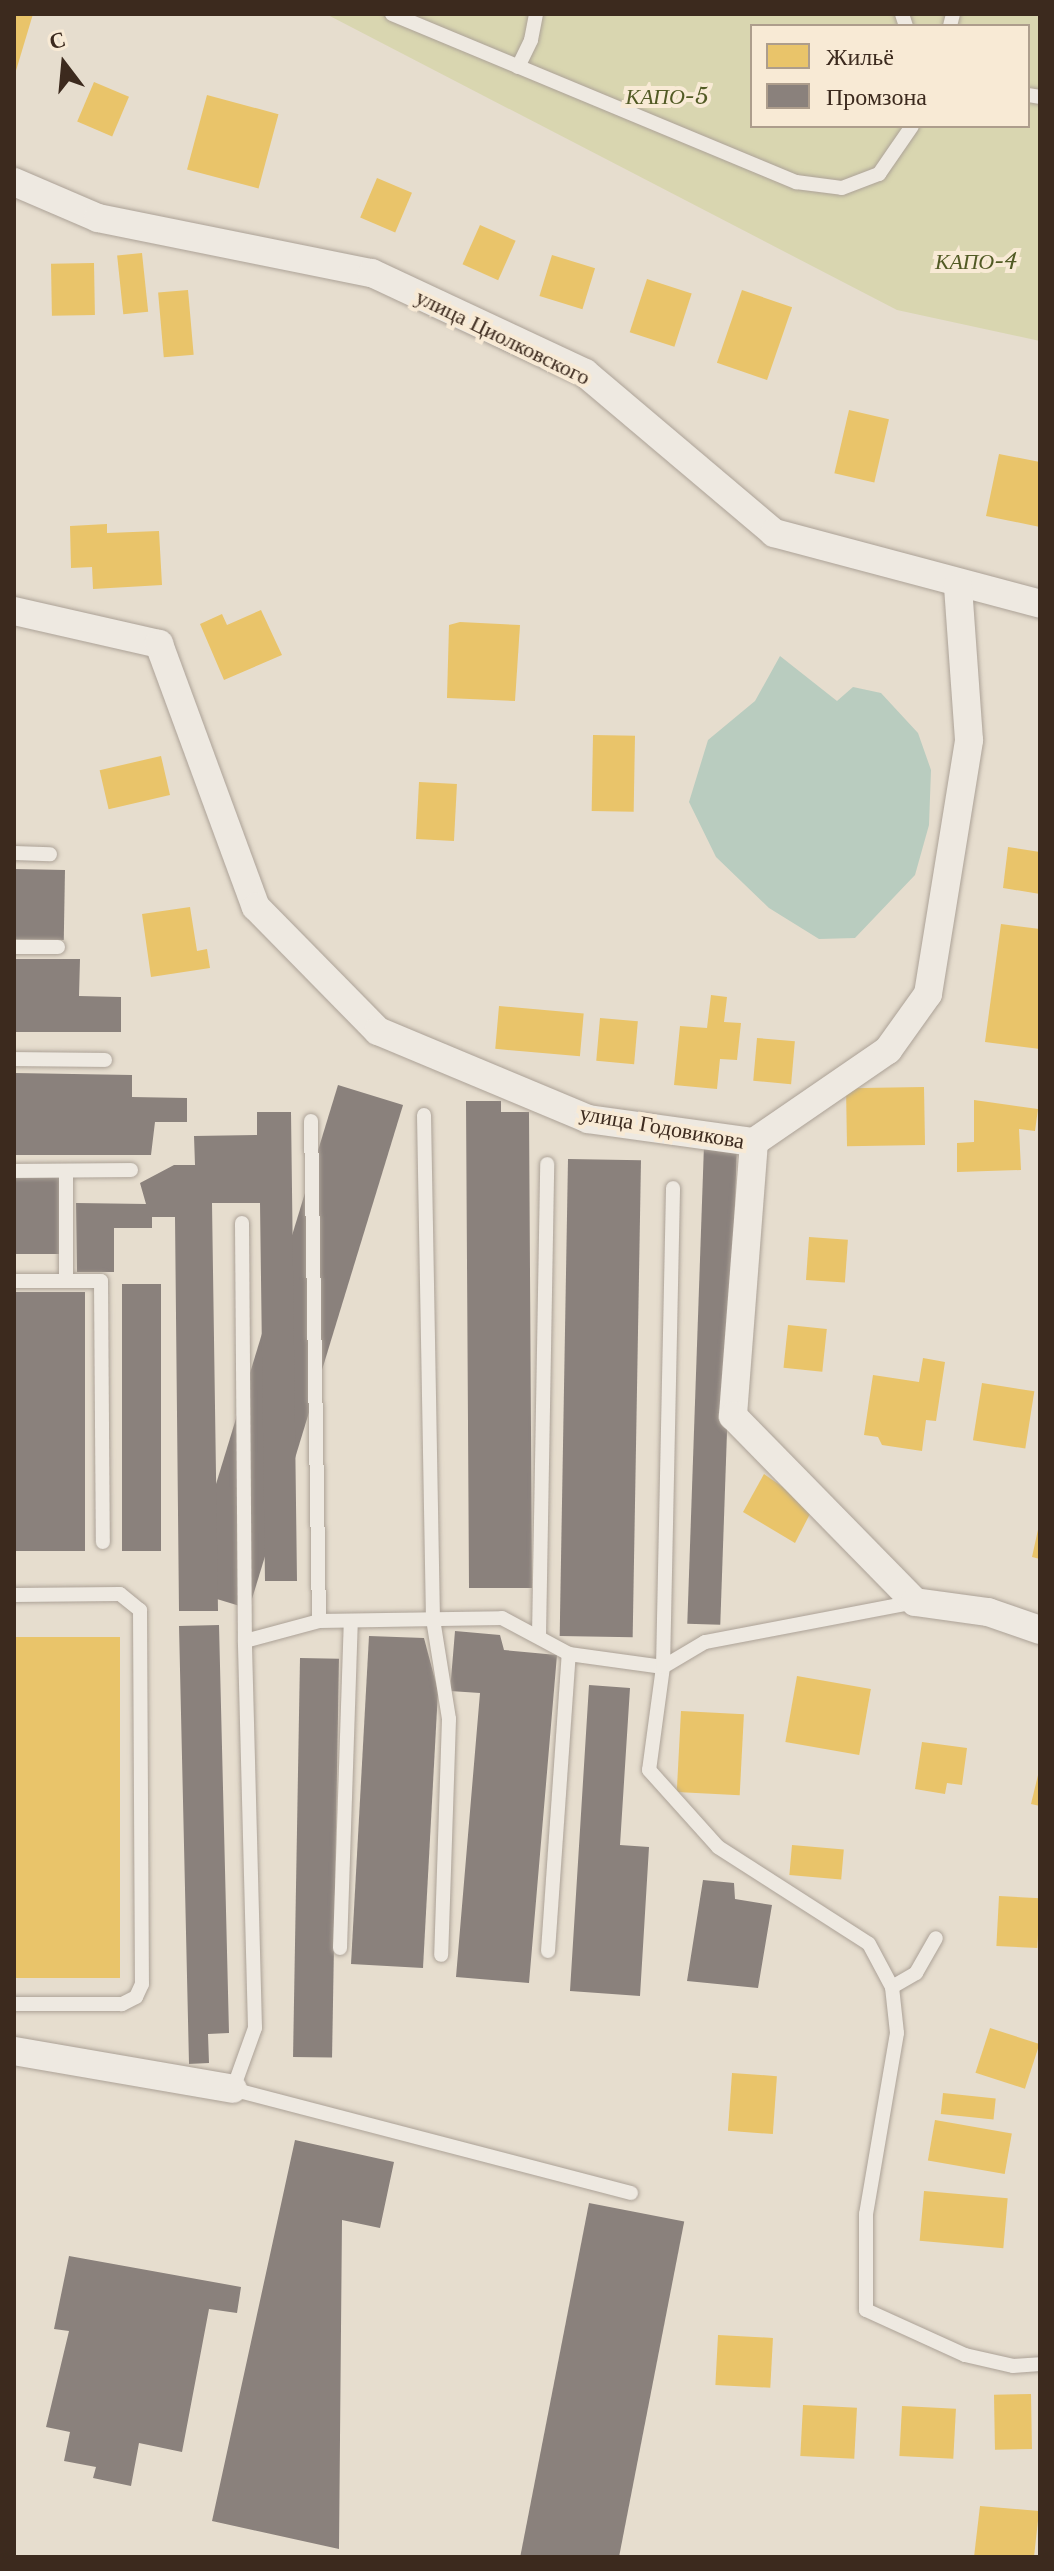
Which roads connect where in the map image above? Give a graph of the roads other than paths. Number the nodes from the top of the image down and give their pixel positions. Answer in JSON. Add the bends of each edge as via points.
{"nodes":[{"id":1,"x":392,"y":14,"type":"edge"},
{"id":2,"x":536,"y":14,"type":"edge"},
{"id":3,"x":518,"y":67,"type":"junction"},
{"id":4,"x":911,"y":128,"type":"edge"},
{"id":5,"x":14,"y":182,"type":"edge"},
{"id":6,"x":958,"y":585,"type":"junction"},
{"id":7,"x":1040,"y":604,"type":"edge"},
{"id":8,"x":14,"y":611,"type":"edge"},
{"id":9,"x":14,"y":853,"type":"edge"},
{"id":10,"x":50,"y":854,"type":"dead end"},
{"id":11,"x":14,"y":947,"type":"edge"},
{"id":12,"x":58,"y":947,"type":"dead end"},
{"id":13,"x":14,"y":1059,"type":"edge"},
{"id":14,"x":105,"y":1060,"type":"dead end"},
{"id":15,"x":424,"y":1115,"type":"dead end"},
{"id":16,"x":311,"y":1121,"type":"dead end"},
{"id":17,"x":754,"y":1142,"type":"junction"},
{"id":18,"x":547,"y":1164,"type":"dead end"},
{"id":19,"x":131,"y":1170,"type":"dead end"},
{"id":20,"x":14,"y":1171,"type":"edge"},
{"id":21,"x":66,"y":1171,"type":"junction"},
{"id":22,"x":673,"y":1188,"type":"dead end"},
{"id":23,"x":242,"y":1223,"type":"dead end"},
{"id":24,"x":14,"y":1281,"type":"edge"},
{"id":25,"x":66,"y":1281,"type":"junction"},
{"id":26,"x":103,"y":1542,"type":"dead end"},
{"id":27,"x":14,"y":1595,"type":"edge"},
{"id":28,"x":915,"y":1602,"type":"junction"},
{"id":29,"x":433,"y":1619,"type":"junction"},
{"id":30,"x":319,"y":1621,"type":"junction"},
{"id":31,"x":351,"y":1621,"type":"junction"},
{"id":32,"x":1040,"y":1630,"type":"edge"},
{"id":33,"x":539,"y":1636,"type":"junction"},
{"id":34,"x":245,"y":1641,"type":"junction"},
{"id":35,"x":569,"y":1654,"type":"junction"},
{"id":36,"x":663,"y":1667,"type":"junction"},
{"id":37,"x":936,"y":1938,"type":"dead end"},
{"id":38,"x":340,"y":1948,"type":"dead end"},
{"id":39,"x":548,"y":1951,"type":"dead end"},
{"id":40,"x":441,"y":1955,"type":"dead end"},
{"id":41,"x":892,"y":1987,"type":"junction"},
{"id":42,"x":14,"y":2004,"type":"edge"},
{"id":43,"x":14,"y":2051,"type":"edge"},
{"id":44,"x":233,"y":2089,"type":"junction"},
{"id":45,"x":631,"y":2193,"type":"dead end"},
{"id":46,"x":1040,"y":2364,"type":"edge"}],
"edges":[{"from":1,"to":3,"type":"lane"},
{"from":2,"to":3,"type":"lane"},
{"from":3,"to":4,"type":"lane","via":[[796,182],[842,188],[879,174]]},
{"from":5,"to":6,"type":"street","name":"улица Циолковского","via":[[98,218],[372,273],[585,373],[774,533]]},
{"from":6,"to":7,"type":"street","name":"улица Циолковского"},
{"from":6,"to":17,"type":"street","via":[[969,740],[928,994],[888,1050]]},
{"from":8,"to":17,"type":"street","name":"улица Годовикова","via":[[159,644],[256,907],[378,1031],[588,1119]]},
{"from":9,"to":10,"type":"lane"},
{"from":11,"to":12,"type":"lane"},
{"from":13,"to":14,"type":"lane"},
{"from":15,"to":29,"type":"lane"},
{"from":16,"to":30,"type":"lane"},
{"from":17,"to":28,"type":"street","name":"улица Годовикова","via":[[733,1416]]},
{"from":18,"to":33,"type":"lane"},
{"from":19,"to":21,"type":"lane"},
{"from":20,"to":21,"type":"lane"},
{"from":21,"to":25,"type":"lane"},
{"from":22,"to":36,"type":"lane"},
{"from":23,"to":34,"type":"lane"},
{"from":24,"to":25,"type":"lane"},
{"from":25,"to":26,"type":"lane","via":[[101,1281]]},
{"from":27,"to":42,"type":"lane","via":[[120,1594],[140,1610],[142,1969],[140,1990],[122,2004]]},
{"from":28,"to":32,"type":"street","via":[[988,1612]]},
{"from":28,"to":36,"type":"lane","via":[[705,1642]]},
{"from":29,"to":31,"type":"lane"},
{"from":29,"to":33,"type":"lane","via":[[502,1618]]},
{"from":29,"to":40,"type":"lane","via":[[449,1719]]},
{"from":30,"to":31,"type":"lane"},
{"from":30,"to":34,"type":"lane"},
{"from":31,"to":38,"type":"lane"},
{"from":33,"to":35,"type":"lane"},
{"from":34,"to":44,"type":"lane","via":[[255,2028]]},
{"from":35,"to":36,"type":"lane"},
{"from":35,"to":39,"type":"lane"},
{"from":36,"to":41,"type":"lane","via":[[649,1770],[718,1847],[869,1944]]},
{"from":37,"to":41,"type":"lane","via":[[916,1973]]},
{"from":41,"to":46,"type":"lane","via":[[897,2033],[866,2214],[866,2310],[965,2355],[1013,2366]]},
{"from":43,"to":44,"type":"street"},
{"from":44,"to":45,"type":"lane"}]}
